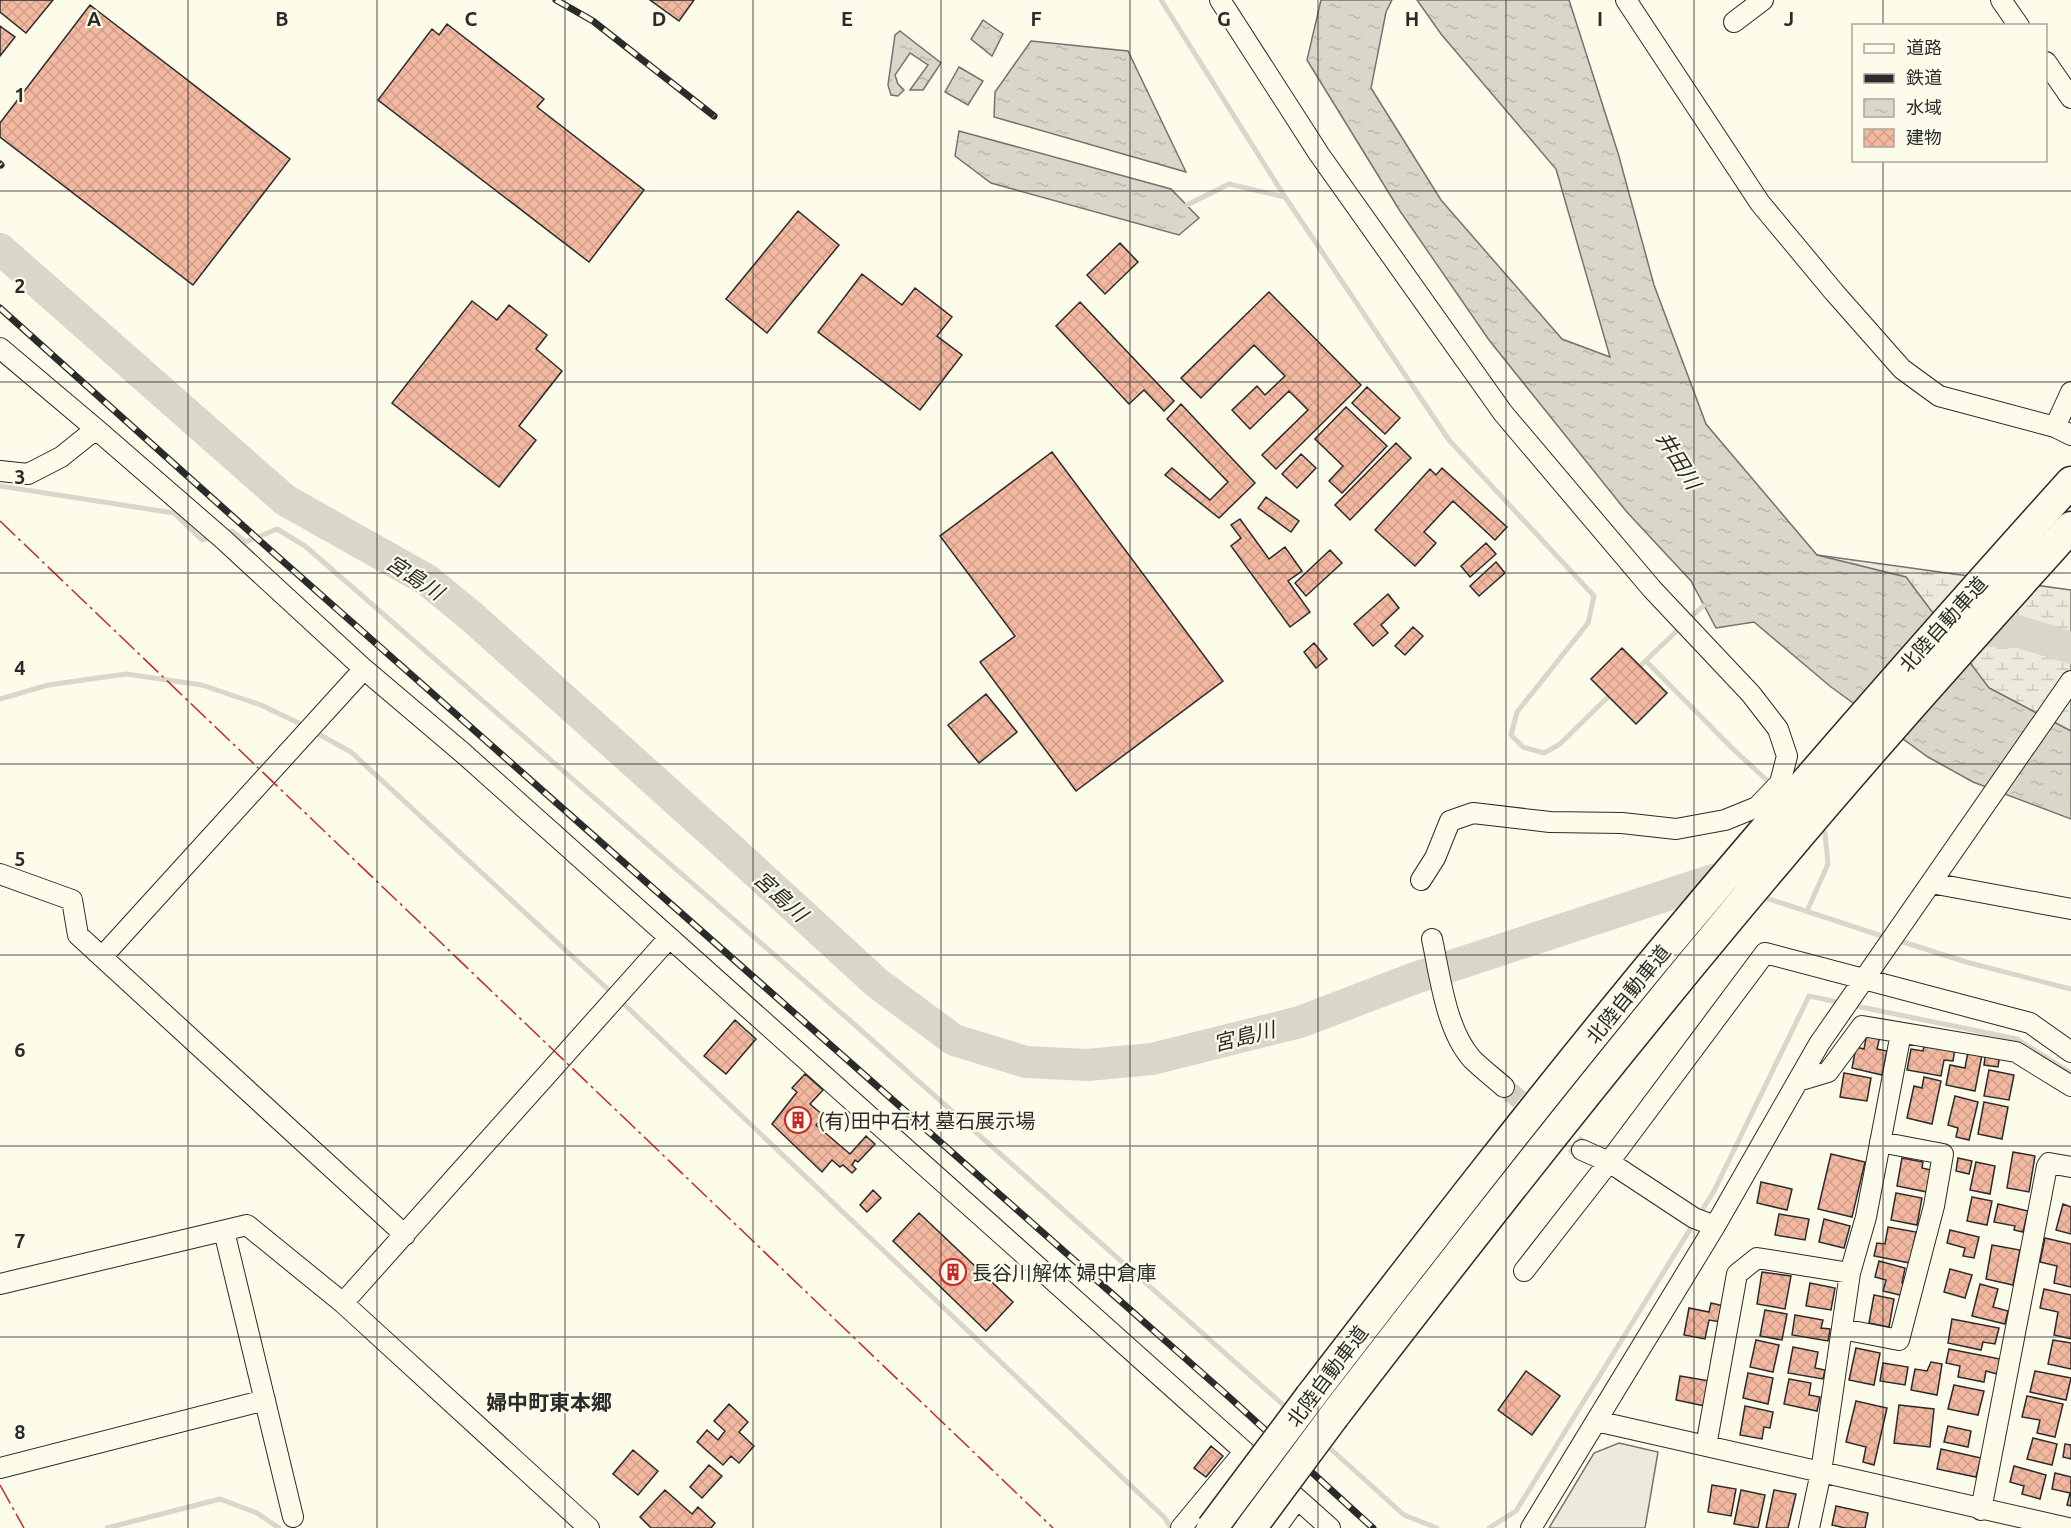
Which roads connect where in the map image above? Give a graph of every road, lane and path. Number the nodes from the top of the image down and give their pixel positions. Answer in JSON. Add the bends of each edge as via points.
{"nodes":[{"id":1,"x":1220,"y":0,"type":"edge"},
{"id":2,"x":1626,"y":0,"type":"edge"},
{"id":3,"x":1763,"y":0,"type":"edge"},
{"id":4,"x":2001,"y":0,"type":"edge"},
{"id":5,"x":1734,"y":22,"type":"dead end"},
{"id":6,"x":2018,"y":24,"type":"edge"},
{"id":7,"x":2047,"y":63,"type":"edge"},
{"id":8,"x":2071,"y":98,"type":"edge"},
{"id":9,"x":0,"y":348,"type":"edge"},
{"id":10,"x":2071,"y":392,"type":"edge"},
{"id":11,"x":96,"y":429,"type":"junction"},
{"id":12,"x":2063,"y":431,"type":"edge"},
{"id":13,"x":0,"y":471,"type":"edge"},
{"id":14,"x":2071,"y":482,"type":"edge"},
{"id":15,"x":2071,"y":527,"type":"edge"},
{"id":16,"x":364,"y":669,"type":"junction"},
{"id":17,"x":2071,"y":681,"type":"edge"},
{"id":18,"x":0,"y":874,"type":"edge"},
{"id":19,"x":1421,"y":880,"type":"dead end"},
{"id":20,"x":1930,"y":883,"type":"junction"},
{"id":21,"x":2071,"y":909,"type":"edge"},
{"id":22,"x":669,"y":938,"type":"junction"},
{"id":23,"x":1432,"y":939,"type":"dead end"},
{"id":24,"x":102,"y":957,"type":"junction"},
{"id":25,"x":1864,"y":980,"type":"junction"},
{"id":26,"x":1901,"y":1033,"type":"junction"},
{"id":27,"x":2071,"y":1052,"type":"edge"},
{"id":28,"x":1798,"y":1080,"type":"junction"},
{"id":29,"x":2071,"y":1086,"type":"edge"},
{"id":30,"x":1504,"y":1087,"type":"tunnel mouth"},
{"id":31,"x":1880,"y":1142,"type":"junction"},
{"id":32,"x":1582,"y":1150,"type":"tunnel mouth"},
{"id":33,"x":1609,"y":1162,"type":"junction"},
{"id":34,"x":2071,"y":1167,"type":"edge"},
{"id":35,"x":1715,"y":1226,"type":"junction"},
{"id":36,"x":224,"y":1231,"type":"junction"},
{"id":37,"x":405,"y":1235,"type":"junction"},
{"id":38,"x":1524,"y":1271,"type":"dead end"},
{"id":39,"x":1850,"y":1274,"type":"junction"},
{"id":40,"x":0,"y":1284,"type":"edge"},
{"id":41,"x":343,"y":1303,"type":"junction"},
{"id":42,"x":1842,"y":1329,"type":"junction"},
{"id":43,"x":265,"y":1400,"type":"junction"},
{"id":44,"x":1596,"y":1421,"type":"junction"},
{"id":45,"x":1706,"y":1446,"type":"junction"},
{"id":46,"x":1244,"y":1452,"type":"junction"},
{"id":47,"x":0,"y":1468,"type":"edge"},
{"id":48,"x":1821,"y":1472,"type":"junction"},
{"id":49,"x":1297,"y":1498,"type":"junction"},
{"id":50,"x":1982,"y":1510,"type":"junction"},
{"id":51,"x":293,"y":1517,"type":"dead end"},
{"id":52,"x":589,"y":1528,"type":"edge"},
{"id":53,"x":1181,"y":1528,"type":"edge"},
{"id":54,"x":1212,"y":1528,"type":"edge"},
{"id":55,"x":1251,"y":1528,"type":"edge"},
{"id":56,"x":1276,"y":1528,"type":"edge"},
{"id":57,"x":1330,"y":1528,"type":"edge"},
{"id":58,"x":1531,"y":1528,"type":"edge"},
{"id":59,"x":1809,"y":1528,"type":"edge"},
{"id":60,"x":2068,"y":1528,"type":"edge"}],
"edges":[{"from":1,"to":19,"type":"street","via":[[1319,154],[1503,412],[1652,588],[1751,694],[1778,729],[1787,756],[1780,783],[1757,807],[1725,820],[1676,829],[1473,813],[1450,821]]},
{"from":2,"to":12,"type":"street","via":[[1760,203],[1902,369],[1939,396]]},
{"from":3,"to":5,"type":"street"},
{"from":4,"to":6,"type":"street"},
{"from":7,"to":8,"type":"street"},
{"from":9,"to":11,"type":"street"},
{"from":10,"to":12,"type":"street"},
{"from":11,"to":13,"type":"street","via":[[61,457],[28,474]]},
{"from":11,"to":16,"type":"street"},
{"from":14,"to":54,"type":"highway","name":"北陸自動車道","bridge":true,"via":[[1673,938],[1425,1246]]},
{"from":15,"to":55,"type":"highway","name":"北陸自動車道","bridge":true,"via":[[1710,942],[1456,1258]]},
{"from":16,"to":22,"type":"street"},
{"from":16,"to":24,"type":"street"},
{"from":17,"to":20,"type":"street"},
{"from":18,"to":24,"type":"street","via":[[72,900],[78,935]]},
{"from":20,"to":21,"type":"street"},
{"from":20,"to":25,"type":"street"},
{"from":22,"to":37,"type":"street"},
{"from":22,"to":46,"type":"street"},
{"from":23,"to":30,"type":"street","via":[[1458,1038],[1472,1058]]},
{"from":24,"to":37,"type":"street"},
{"from":25,"to":27,"type":"street","via":[[2030,1023]]},
{"from":25,"to":28,"type":"street"},
{"from":25,"to":33,"type":"street","via":[[1765,953]]},
{"from":26,"to":28,"type":"street","via":[[1862,1026],[1828,1072]]},
{"from":26,"to":29,"type":"street","via":[[2016,1052]]},
{"from":26,"to":31,"type":"street"},
{"from":28,"to":35,"type":"street"},
{"from":31,"to":39,"type":"street"},
{"from":31,"to":42,"type":"street","via":[[1943,1154],[1934,1206],[1899,1340]]},
{"from":32,"to":33,"type":"street"},
{"from":33,"to":35,"type":"street","via":[[1694,1218]]},
{"from":33,"to":38,"type":"street"},
{"from":34,"to":50,"type":"street","via":[[2049,1163],[2047,1166]]},
{"from":35,"to":44,"type":"street"},
{"from":36,"to":40,"type":"street"},
{"from":36,"to":41,"type":"street","via":[[247,1225]]},
{"from":36,"to":43,"type":"street"},
{"from":37,"to":41,"type":"street"},
{"from":39,"to":42,"type":"street"},
{"from":39,"to":45,"type":"street","via":[[1757,1258],[1737,1274]]},
{"from":41,"to":52,"type":"street"},
{"from":42,"to":48,"type":"street"},
{"from":43,"to":47,"type":"street"},
{"from":43,"to":51,"type":"street"},
{"from":44,"to":45,"type":"street"},
{"from":44,"to":58,"type":"street"},
{"from":45,"to":48,"type":"street"},
{"from":46,"to":49,"type":"street"},
{"from":46,"to":53,"type":"street"},
{"from":48,"to":50,"type":"street"},
{"from":48,"to":59,"type":"street"},
{"from":49,"to":56,"type":"street"},
{"from":49,"to":57,"type":"street"},
{"from":50,"to":60,"type":"street"}]}
